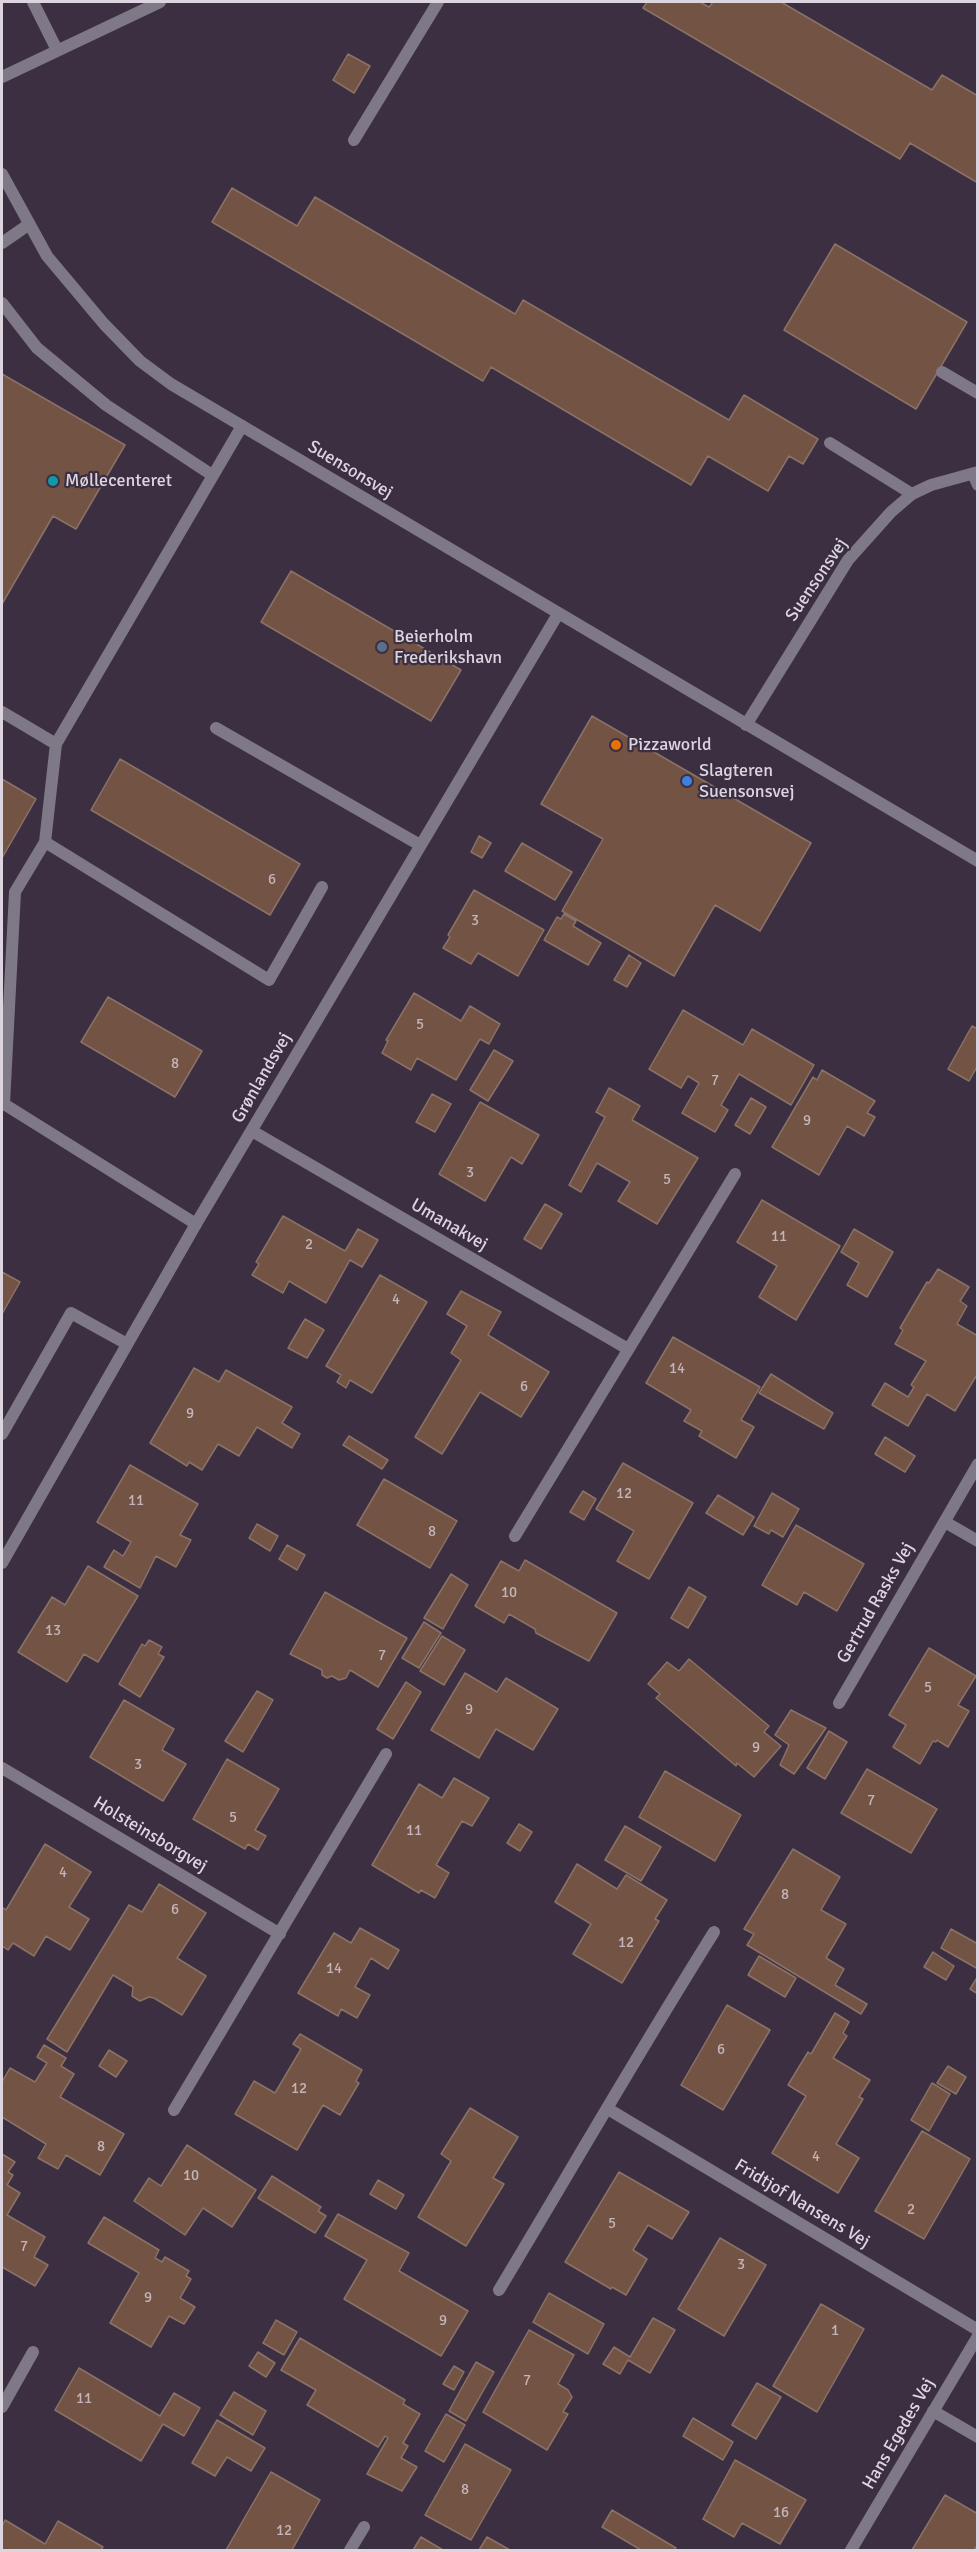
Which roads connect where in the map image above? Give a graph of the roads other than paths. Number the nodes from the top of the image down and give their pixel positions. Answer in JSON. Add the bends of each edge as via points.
{"nodes":[{"id":1,"x":33,"y":2,"type":"edge"},
{"id":2,"x":160,"y":2,"type":"edge"},
{"id":3,"x":438,"y":2,"type":"edge"},
{"id":4,"x":57,"y":50,"type":"junction"},
{"id":5,"x":2,"y":77,"type":"edge"},
{"id":6,"x":354,"y":140,"type":"dead end"},
{"id":7,"x":2,"y":174,"type":"edge"},
{"id":8,"x":28,"y":225,"type":"junction"},
{"id":9,"x":2,"y":243,"type":"edge"},
{"id":10,"x":2,"y":303,"type":"edge"},
{"id":11,"x":942,"y":372,"type":"dead end"},
{"id":12,"x":978,"y":393,"type":"edge"},
{"id":13,"x":242,"y":426,"type":"junction"},
{"id":14,"x":830,"y":443,"type":"dead end"},
{"id":15,"x":212,"y":475,"type":"junction"},
{"id":16,"x":976,"y":477,"type":"edge"},
{"id":17,"x":912,"y":494,"type":"junction"},
{"id":18,"x":558,"y":614,"type":"junction"},
{"id":19,"x":2,"y":712,"type":"edge"},
{"id":20,"x":746,"y":725,"type":"junction"},
{"id":21,"x":216,"y":728,"type":"dead end"},
{"id":22,"x":56,"y":744,"type":"junction"},
{"id":23,"x":45,"y":842,"type":"junction"},
{"id":24,"x":420,"y":845,"type":"junction"},
{"id":25,"x":978,"y":861,"type":"edge"},
{"id":26,"x":322,"y":887,"type":"dead end"},
{"id":27,"x":3,"y":1105,"type":"edge"},
{"id":28,"x":252,"y":1131,"type":"junction"},
{"id":29,"x":735,"y":1174,"type":"dead end"},
{"id":30,"x":196,"y":1224,"type":"junction"},
{"id":31,"x":127,"y":1344,"type":"junction"},
{"id":32,"x":628,"y":1349,"type":"junction"},
{"id":33,"x":2,"y":1434,"type":"edge"},
{"id":34,"x":978,"y":1464,"type":"edge"},
{"id":35,"x":945,"y":1522,"type":"junction"},
{"id":36,"x":515,"y":1536,"type":"dead end"},
{"id":37,"x":978,"y":1541,"type":"edge"},
{"id":38,"x":3,"y":1558,"type":"edge"},
{"id":39,"x":839,"y":1703,"type":"dead end"},
{"id":40,"x":386,"y":1754,"type":"dead end"},
{"id":41,"x":2,"y":1768,"type":"edge"},
{"id":42,"x":714,"y":1932,"type":"dead end"},
{"id":43,"x":280,"y":1934,"type":"junction"},
{"id":44,"x":608,"y":2109,"type":"junction"},
{"id":45,"x":174,"y":2110,"type":"dead end"},
{"id":46,"x":499,"y":2289,"type":"dead end"},
{"id":47,"x":978,"y":2330,"type":"edge"},
{"id":48,"x":978,"y":2336,"type":"edge"},
{"id":49,"x":33,"y":2352,"type":"dead end"},
{"id":50,"x":2,"y":2407,"type":"edge"},
{"id":51,"x":933,"y":2411,"type":"junction"},
{"id":52,"x":978,"y":2437,"type":"edge"},
{"id":53,"x":364,"y":2527,"type":"dead end"},
{"id":54,"x":350,"y":2550,"type":"edge"},
{"id":55,"x":851,"y":2550,"type":"edge"}],
"edges":[{"from":1,"to":4,"type":"street"},
{"from":2,"to":4,"type":"street"},
{"from":3,"to":6,"type":"street"},
{"from":4,"to":5,"type":"street"},
{"from":7,"to":8,"type":"street","name":"Suensonsvej"},
{"from":8,"to":9,"type":"street"},
{"from":8,"to":13,"type":"street","name":"Suensonsvej","via":[[47,256],[141,361],[171,384]]},
{"from":10,"to":15,"type":"street","via":[[37,348],[106,405]]},
{"from":11,"to":12,"type":"street"},
{"from":13,"to":15,"type":"street"},
{"from":13,"to":18,"type":"street","name":"Suensonsvej"},
{"from":14,"to":17,"type":"street"},
{"from":15,"to":22,"type":"street"},
{"from":16,"to":17,"type":"street","name":"Suensonsvej","via":[[931,485]]},
{"from":17,"to":20,"type":"street","name":"Suensonsvej","via":[[848,560]]},
{"from":18,"to":20,"type":"street","name":"Suensonsvej"},
{"from":18,"to":24,"type":"street","name":"Grønlandsvej"},
{"from":19,"to":22,"type":"street"},
{"from":20,"to":25,"type":"street","name":"Suensonsvej"},
{"from":21,"to":24,"type":"street"},
{"from":22,"to":23,"type":"street"},
{"from":23,"to":26,"type":"street","via":[[269,980]]},
{"from":23,"to":27,"type":"street","via":[[15,892]]},
{"from":24,"to":28,"type":"street","name":"Grønlandsvej"},
{"from":27,"to":30,"type":"street"},
{"from":28,"to":30,"type":"street","name":"Grønlandsvej"},
{"from":28,"to":32,"type":"street","name":"Umanakvej"},
{"from":29,"to":32,"type":"street"},
{"from":30,"to":31,"type":"street","name":"Grønlandsvej"},
{"from":31,"to":33,"type":"street","via":[[71,1313]]},
{"from":31,"to":38,"type":"street","name":"Grønlandsvej"},
{"from":32,"to":36,"type":"street"},
{"from":34,"to":35,"type":"street","name":"Gertrud Rasks Vej"},
{"from":35,"to":37,"type":"street"},
{"from":35,"to":39,"type":"street","name":"Gertrud Rasks Vej"},
{"from":40,"to":43,"type":"street"},
{"from":41,"to":43,"type":"street","name":"Holsteinsborgvej"},
{"from":42,"to":44,"type":"street"},
{"from":43,"to":45,"type":"street"},
{"from":44,"to":46,"type":"street"},
{"from":44,"to":47,"type":"street","name":"Fridtjof Nansens Vej"},
{"from":48,"to":51,"type":"street","name":"Hans Egedes Vej"},
{"from":49,"to":50,"type":"street"},
{"from":51,"to":52,"type":"street"},
{"from":51,"to":55,"type":"street","name":"Hans Egedes Vej"},
{"from":53,"to":54,"type":"street"}]}
